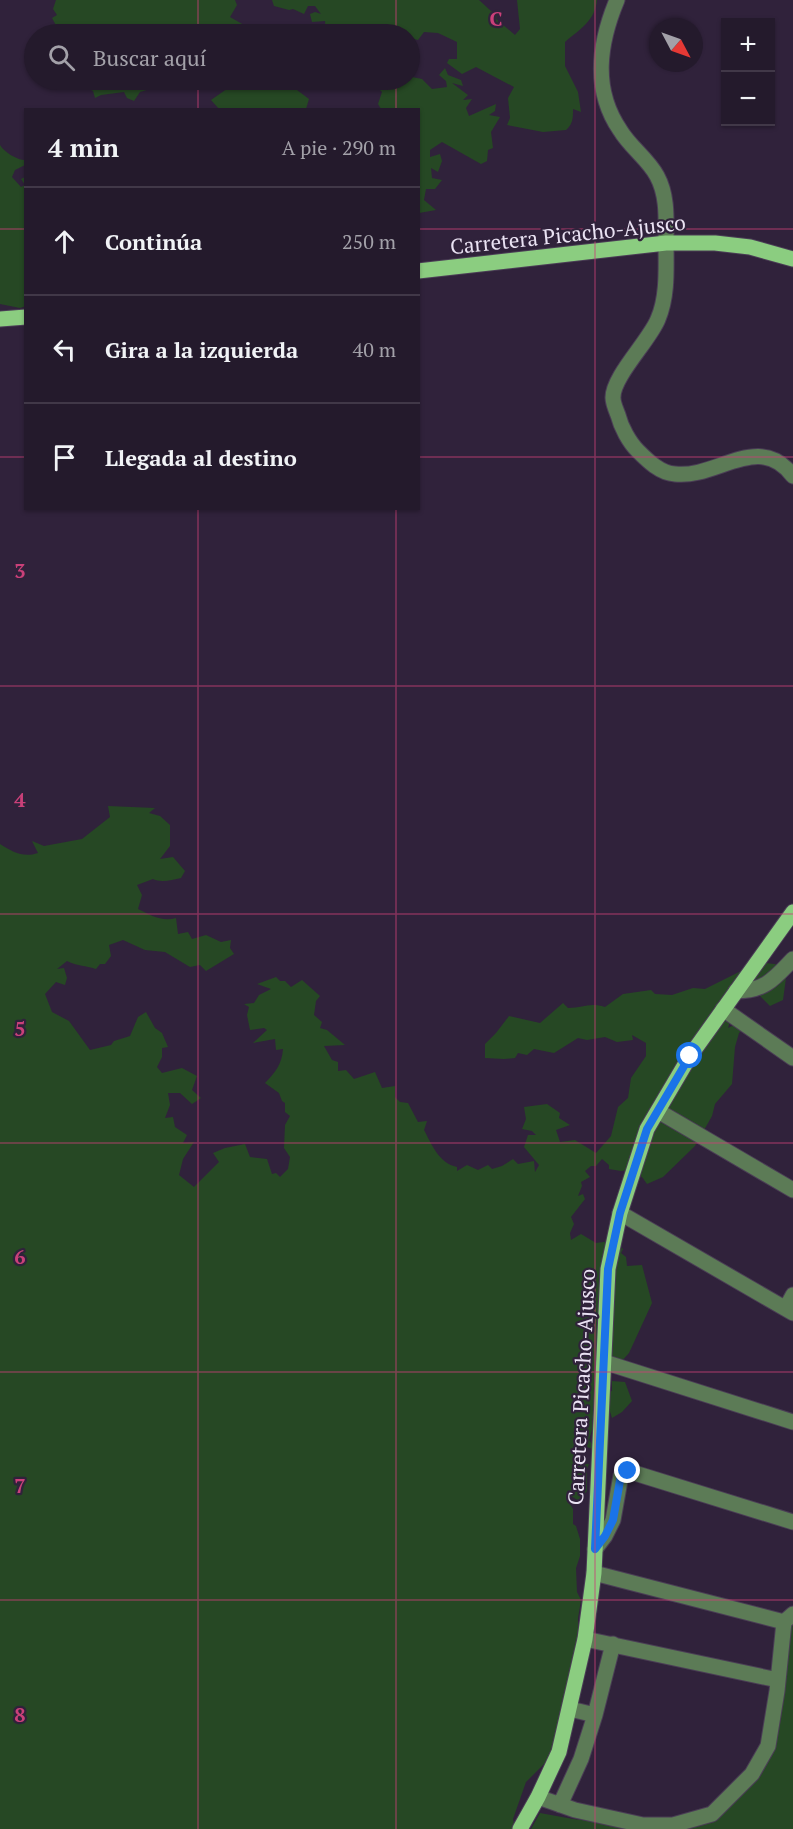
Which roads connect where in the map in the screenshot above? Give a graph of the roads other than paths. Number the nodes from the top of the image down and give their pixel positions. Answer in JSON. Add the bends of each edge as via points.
{"nodes":[{"id":1,"x":617,"y":0,"type":"edge"},
{"id":2,"x":666,"y":243,"type":"junction"},
{"id":3,"x":793,"y":259,"type":"edge"},
{"id":4,"x":420,"y":271,"type":"edge"},
{"id":5,"x":24,"y":317,"type":"edge"},
{"id":6,"x":0,"y":319,"type":"edge"},
{"id":7,"x":793,"y":476,"type":"edge"},
{"id":8,"x":793,"y":912,"type":"edge"},
{"id":9,"x":793,"y":959,"type":"edge"},
{"id":10,"x":736,"y":991,"type":"junction"},
{"id":11,"x":723,"y":1009,"type":"junction"},
{"id":12,"x":793,"y":1058,"type":"edge"},
{"id":13,"x":658,"y":1111,"type":"junction"},
{"id":14,"x":793,"y":1190,"type":"edge"},
{"id":15,"x":620,"y":1213,"type":"junction"},
{"id":16,"x":791,"y":1305,"type":"edge"},
{"id":17,"x":604,"y":1362,"type":"junction"},
{"id":18,"x":793,"y":1422,"type":"edge"},
{"id":19,"x":793,"y":1522,"type":"edge"},
{"id":20,"x":595,"y":1549,"type":"junction"},
{"id":21,"x":594,"y":1573,"type":"junction"},
{"id":22,"x":789,"y":1618,"type":"edge"},
{"id":23,"x":585,"y":1639,"type":"junction"},
{"id":24,"x":613,"y":1644,"type":"junction"},
{"id":25,"x":778,"y":1680,"type":"junction"},
{"id":26,"x":570,"y":1709,"type":"junction"},
{"id":27,"x":595,"y":1715,"type":"junction"},
{"id":28,"x":559,"y":1752,"type":"junction"},
{"id":29,"x":580,"y":1759,"type":"junction"},
{"id":30,"x":538,"y":1797,"type":"junction"},
{"id":31,"x":560,"y":1805,"type":"junction"},
{"id":32,"x":520,"y":1829,"type":"edge"}],
"edges":[{"from":1,"to":2,"type":"street","via":[[606,25],[600,67],[604,99],[619,130],[657,175],[665,198]]},
{"from":2,"to":3,"type":"main road","name":"Carretera Picacho-Ajusco","via":[[750,247]]},
{"from":2,"to":4,"type":"main road","name":"Carretera Picacho-Ajusco"},
{"from":2,"to":7,"type":"street","via":[[665,294],[658,320],[613,396],[620,422],[636,449],[656,468],[674,475],[694,474],[746,457],[763,456],[785,466]]},
{"from":5,"to":6,"type":"main road"},
{"from":8,"to":10,"type":"main road","name":"Carretera Picacho-Ajusco"},
{"from":9,"to":10,"type":"street","via":[[762,988]]},
{"from":10,"to":11,"type":"main road","name":"Carretera Picacho-Ajusco"},
{"from":11,"to":12,"type":"street"},
{"from":11,"to":13,"type":"main road","name":"Carretera Picacho-Ajusco"},
{"from":13,"to":14,"type":"street"},
{"from":13,"to":15,"type":"main road","name":"Carretera Picacho-Ajusco","via":[[647,1129]]},
{"from":15,"to":16,"type":"street"},
{"from":15,"to":17,"type":"main road","name":"Carretera Picacho-Ajusco","via":[[608,1269]]},
{"from":17,"to":18,"type":"street"},
{"from":17,"to":20,"type":"main road","name":"Carretera Picacho-Ajusco"},
{"from":19,"to":20,"type":"street","via":[[628,1471],[621,1475],[613,1520]]},
{"from":20,"to":21,"type":"main road","name":"Carretera Picacho-Ajusco"},
{"from":21,"to":22,"type":"street"},
{"from":21,"to":23,"type":"main road","name":"Carretera Picacho-Ajusco"},
{"from":22,"to":25,"type":"street"},
{"from":23,"to":24,"type":"street"},
{"from":23,"to":26,"type":"main road","name":"Carretera Picacho-Ajusco"},
{"from":24,"to":25,"type":"street"},
{"from":24,"to":27,"type":"street"},
{"from":25,"to":31,"type":"street","via":[[768,1746],[752,1774],[711,1814],[673,1825],[643,1825]]},
{"from":26,"to":27,"type":"street"},
{"from":26,"to":28,"type":"main road","name":"Carretera Picacho-Ajusco"},
{"from":27,"to":29,"type":"street"},
{"from":28,"to":29,"type":"street"},
{"from":28,"to":30,"type":"main road","name":"Carretera Picacho-Ajusco"},
{"from":29,"to":31,"type":"street"},
{"from":30,"to":31,"type":"street"},
{"from":30,"to":32,"type":"main road","name":"Carretera Picacho-Ajusco"}]}
